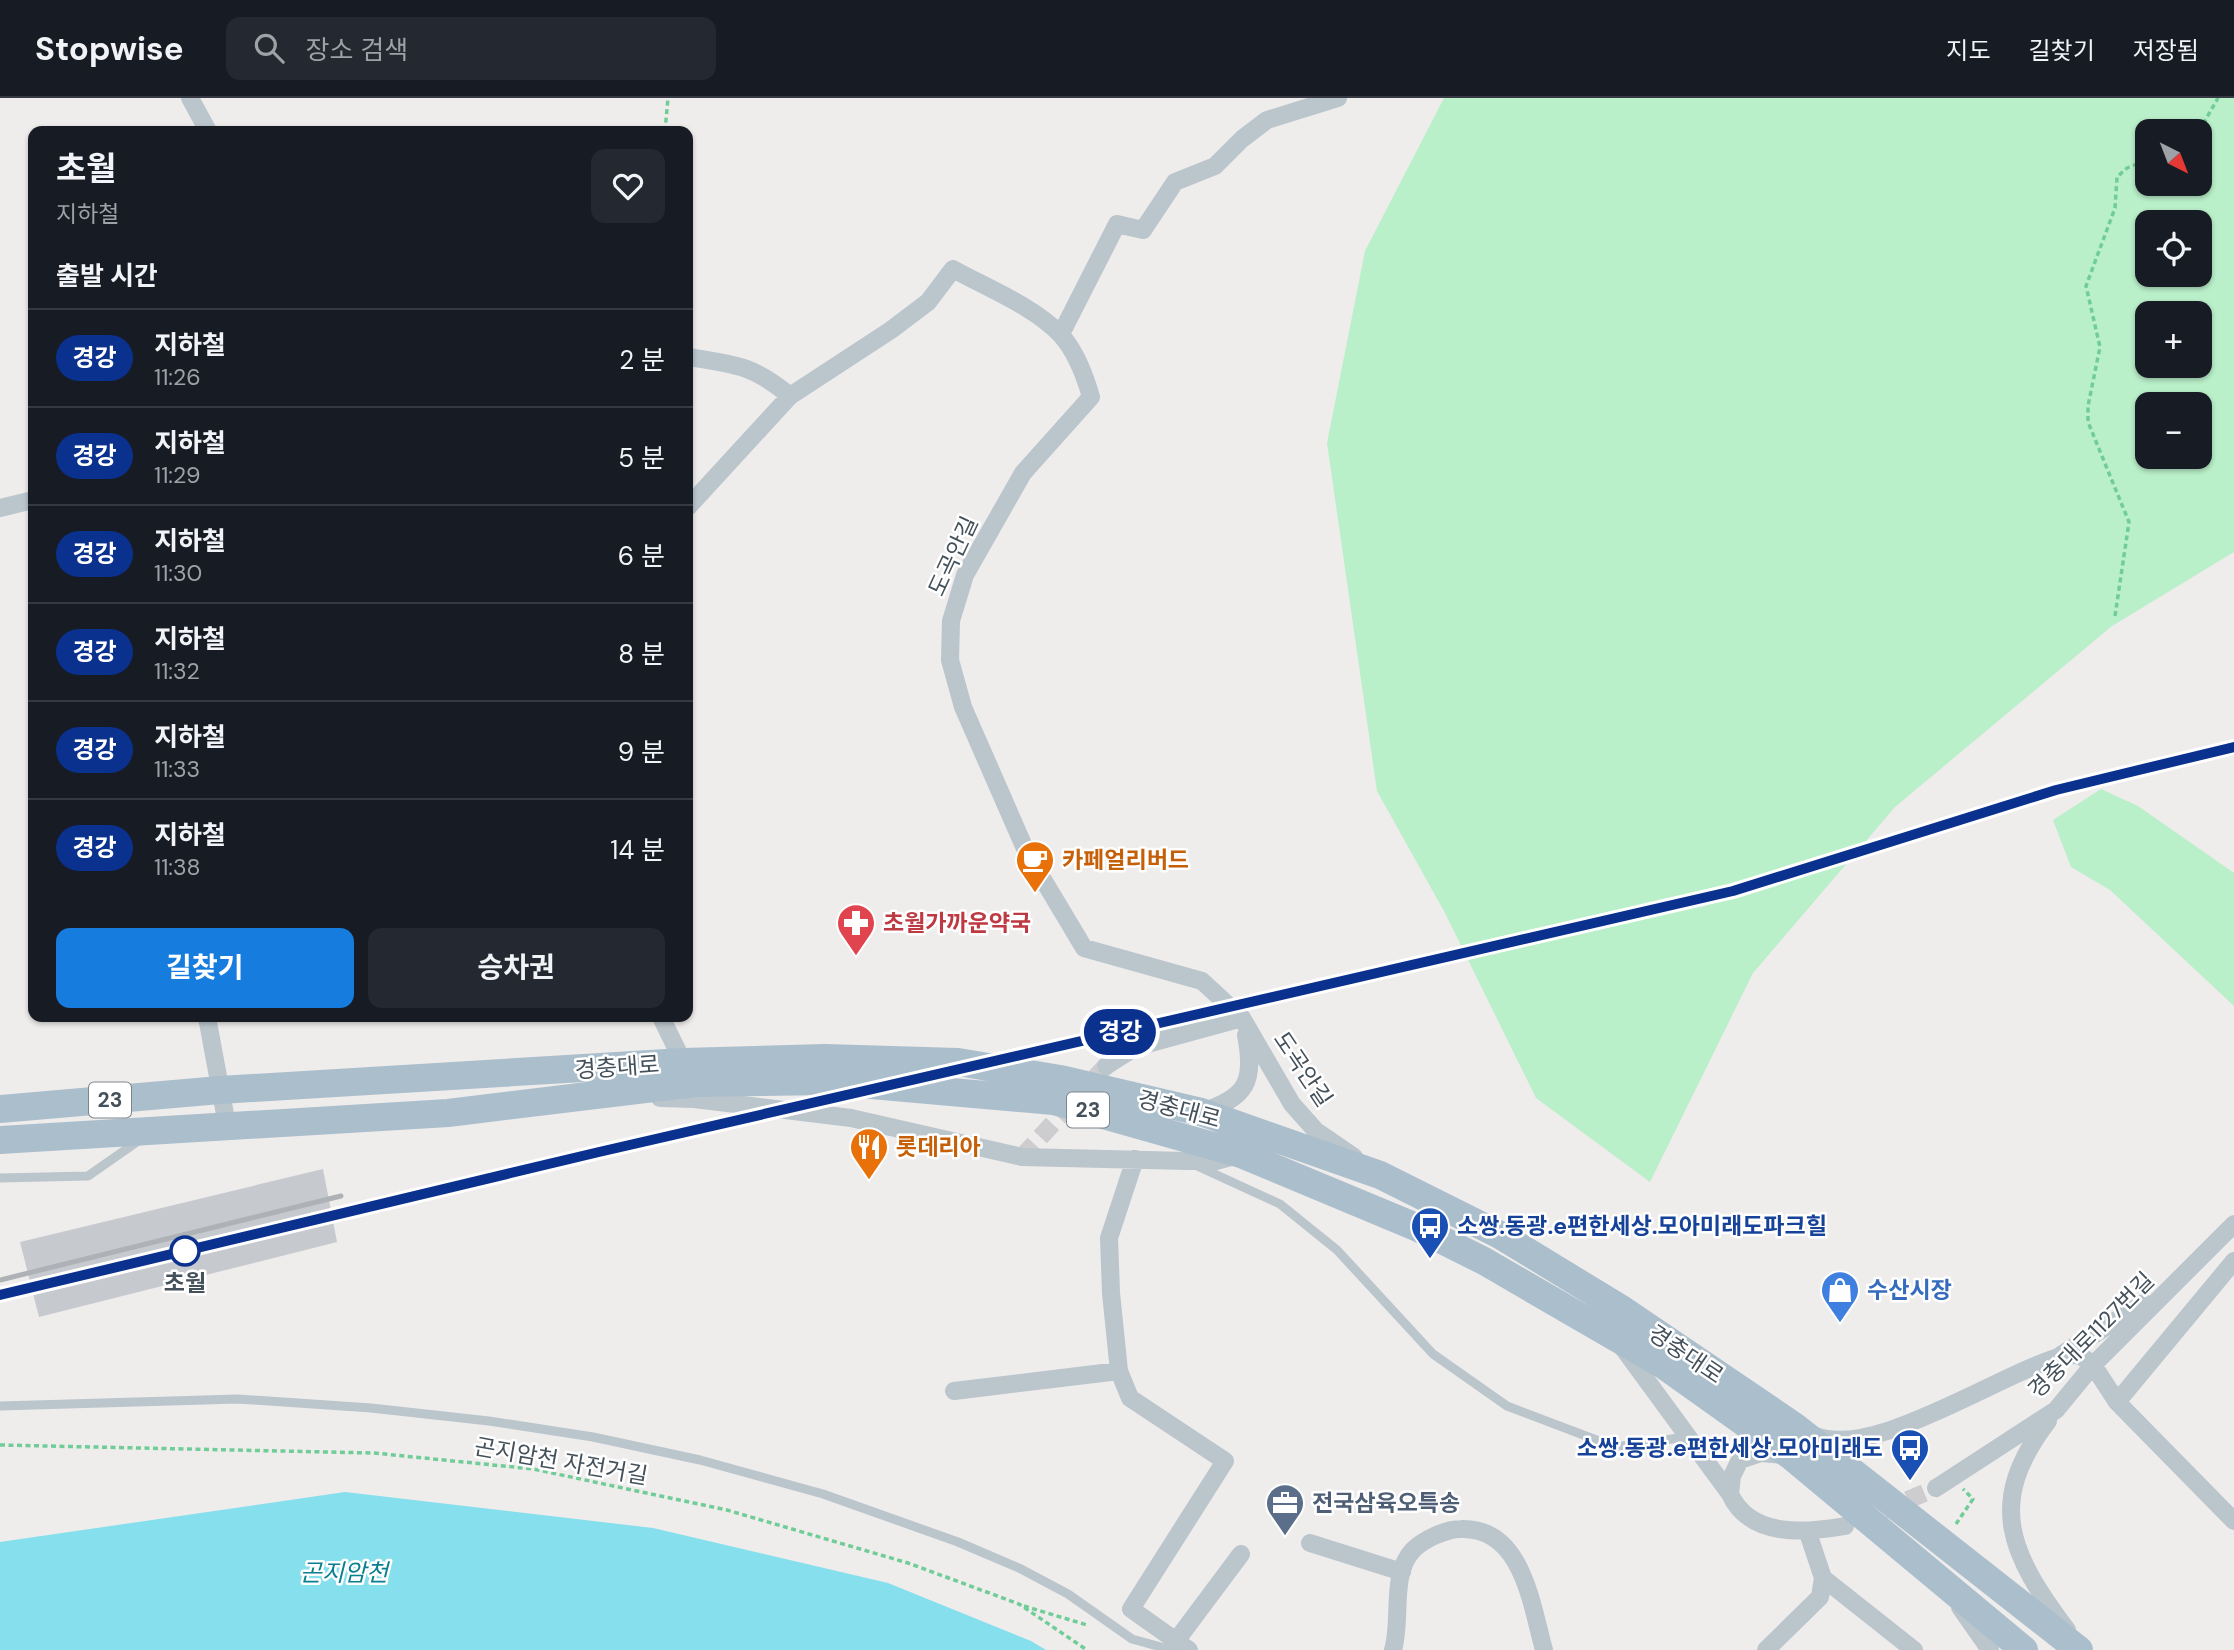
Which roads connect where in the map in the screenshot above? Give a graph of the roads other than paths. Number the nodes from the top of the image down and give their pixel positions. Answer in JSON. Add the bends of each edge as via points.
{"nodes":[{"id":1,"x":190,"y":98,"type":"edge"},
{"id":2,"x":1338,"y":98,"type":"edge"},
{"id":3,"x":205,"y":126,"type":"edge"},
{"id":4,"x":1060,"y":334,"type":"junction"},
{"id":5,"x":693,"y":358,"type":"edge"},
{"id":6,"x":790,"y":396,"type":"junction"},
{"id":7,"x":28,"y":501,"type":"edge"},
{"id":8,"x":693,"y":501,"type":"edge"},
{"id":9,"x":0,"y":508,"type":"edge"},
{"id":10,"x":1242,"y":1018,"type":"junction"},
{"id":11,"x":208,"y":1022,"type":"edge"},
{"id":12,"x":663,"y":1022,"type":"edge"},
{"id":13,"x":683,"y":1062,"type":"junction"},
{"id":14,"x":1106,"y":1066,"type":"tunnel mouth"},
{"id":15,"x":358,"y":1083,"type":"junction"},
{"id":16,"x":220,"y":1090,"type":"junction"},
{"id":17,"x":597,"y":1096,"type":"junction"},
{"id":18,"x":0,"y":1109,"type":"edge"},
{"id":19,"x":1201,"y":1112,"type":"junction"},
{"id":20,"x":281,"y":1122,"type":"junction"},
{"id":21,"x":227,"y":1125,"type":"junction"},
{"id":22,"x":153,"y":1131,"type":"junction"},
{"id":23,"x":0,"y":1140,"type":"edge"},
{"id":24,"x":1241,"y":1154,"type":"junction"},
{"id":25,"x":1135,"y":1159,"type":"junction"},
{"id":26,"x":1187,"y":1161,"type":"junction"},
{"id":27,"x":1380,"y":1175,"type":"junction"},
{"id":28,"x":0,"y":1178,"type":"edge"},
{"id":29,"x":2234,"y":1224,"type":"edge"},
{"id":30,"x":2234,"y":1261,"type":"edge"},
{"id":31,"x":2187,"y":1273,"type":"junction"},
{"id":32,"x":1608,"y":1332,"type":"junction"},
{"id":33,"x":2057,"y":1357,"type":"junction"},
{"id":34,"x":2093,"y":1365,"type":"junction"},
{"id":35,"x":1119,"y":1371,"type":"junction"},
{"id":36,"x":954,"y":1391,"type":"dead end"},
{"id":37,"x":2117,"y":1402,"type":"junction"},
{"id":38,"x":0,"y":1406,"type":"edge"},
{"id":39,"x":2056,"y":1410,"type":"junction"},
{"id":40,"x":1794,"y":1426,"type":"junction"},
{"id":41,"x":1686,"y":1437,"type":"junction"},
{"id":42,"x":1791,"y":1455,"type":"junction"},
{"id":43,"x":1936,"y":1488,"type":"tunnel mouth"},
{"id":44,"x":1730,"y":1493,"type":"junction"},
{"id":45,"x":2234,"y":1521,"type":"edge"},
{"id":46,"x":1845,"y":1526,"type":"tunnel mouth"},
{"id":47,"x":1808,"y":1533,"type":"junction"},
{"id":48,"x":1310,"y":1543,"type":"dead end"},
{"id":49,"x":1241,"y":1553,"type":"dead end"},
{"id":50,"x":1402,"y":1572,"type":"junction"},
{"id":51,"x":1823,"y":1578,"type":"junction"},
{"id":52,"x":1940,"y":1578,"type":"junction"},
{"id":53,"x":1179,"y":1647,"type":"edge"},
{"id":54,"x":1393,"y":1650,"type":"edge"},
{"id":55,"x":1544,"y":1650,"type":"edge"},
{"id":56,"x":1766,"y":1650,"type":"edge"},
{"id":57,"x":1913,"y":1650,"type":"edge"},
{"id":58,"x":1990,"y":1650,"type":"edge"},
{"id":59,"x":2024,"y":1650,"type":"edge"},
{"id":60,"x":2080,"y":1650,"type":"edge"}],
"edges":[{"from":1,"to":3,"type":"street"},
{"from":2,"to":4,"type":"street","via":[[1267,120],[1215,166],[1175,182],[1143,230],[1117,224]]},
{"from":4,"to":6,"type":"street","name":"도곡안길","via":[[953,269],[928,302]]},
{"from":4,"to":10,"type":"street","name":"도곡안길","via":[[1084,374],[1091,397],[1023,473],[965,575],[951,621],[950,660],[963,707],[1026,851],[1084,948],[1202,981]]},
{"from":5,"to":6,"type":"street","via":[[742,365]]},
{"from":6,"to":8,"type":"street"},
{"from":7,"to":9,"type":"street"},
{"from":10,"to":14,"type":"street","via":[[1136,1047]]},
{"from":10,"to":19,"type":"street","via":[[1251,1062],[1247,1084],[1230,1103]]},
{"from":10,"to":27,"type":"street","name":"도곡안길","via":[[1292,1104],[1316,1131]]},
{"from":11,"to":16,"type":"street"},
{"from":12,"to":13,"type":"street"},
{"from":13,"to":15,"type":"main road","name":"경충대로","number":"23"},
{"from":13,"to":19,"type":"main road","name":"경충대로","number":"23","via":[[825,1058],[958,1062],[1060,1079]]},
{"from":15,"to":16,"type":"main road","name":"경충대로","number":"23"},
{"from":15,"to":20,"type":"main road","via":[[335,1101],[287,1108],[281,1113]]},
{"from":16,"to":18,"type":"main road","name":"경충대로","number":"23"},
{"from":16,"to":21,"type":"street"},
{"from":17,"to":20,"type":"main road","name":"경충대로","number":"23","via":[[448,1113]]},
{"from":17,"to":24,"type":"main road","name":"경충대로","number":"23","via":[[695,1083],[826,1081],[965,1092],[1054,1101]]},
{"from":17,"to":25,"type":"street","via":[[694,1099],[851,1118],[1021,1157]]},
{"from":19,"to":27,"type":"main road","name":"경충대로","number":"23"},
{"from":20,"to":21,"type":"main road","name":"경충대로","number":"23"},
{"from":21,"to":22,"type":"main road","name":"경충대로","number":"23"},
{"from":22,"to":23,"type":"main road","name":"경충대로","number":"23"},
{"from":22,"to":28,"type":"lane","via":[[88,1176]]},
{"from":24,"to":26,"type":"street","via":[[1216,1161]]},
{"from":24,"to":32,"type":"main road","name":"경충대로","number":"23","via":[[1416,1227]]},
{"from":25,"to":26,"type":"street"},
{"from":25,"to":35,"type":"street","via":[[1109,1238]]},
{"from":26,"to":41,"type":"lane","via":[[1280,1204],[1337,1250],[1433,1354],[1507,1406],[1615,1447]]},
{"from":27,"to":40,"type":"main road","name":"경충대로","number":"23","via":[[1500,1235],[1612,1303]]},
{"from":29,"to":31,"type":"street","name":"경충대로1127번길"},
{"from":30,"to":37,"type":"street"},
{"from":31,"to":33,"type":"street"},
{"from":31,"to":34,"type":"street","name":"경충대로1127번길"},
{"from":32,"to":41,"type":"street","via":[[1630,1355]]},
{"from":32,"to":42,"type":"main road","name":"경충대로","number":"23","via":[[1665,1366]]},
{"from":33,"to":34,"type":"street","via":[[2081,1356]]},
{"from":33,"to":40,"type":"street","via":[[1897,1427],[1862,1437],[1825,1440]]},
{"from":34,"to":37,"type":"street"},
{"from":34,"to":39,"type":"street","name":"경충대로1127번길"},
{"from":35,"to":36,"type":"street"},
{"from":35,"to":53,"type":"street","via":[[1130,1398],[1225,1461],[1131,1609]]},
{"from":37,"to":45,"type":"street"},
{"from":38,"to":53,"type":"lane","via":[[238,1399],[489,1420],[593,1437],[823,1494],[958,1542],[1068,1594],[1132,1639]]},
{"from":39,"to":43,"type":"street","name":"경충대로1127번길"},
{"from":39,"to":60,"type":"street","via":[[2035,1437],[2014,1480],[2011,1525],[2032,1579]]},
{"from":40,"to":60,"type":"main road","name":"경충대로","number":"23"},
{"from":41,"to":44,"type":"street"},
{"from":42,"to":44,"type":"street","via":[[1760,1453],[1740,1460]]},
{"from":42,"to":52,"type":"main road","name":"경충대로","number":"23"},
{"from":44,"to":47,"type":"street","via":[[1735,1506],[1753,1521]]},
{"from":46,"to":47,"type":"street"},
{"from":47,"to":51,"type":"street"},
{"from":48,"to":50,"type":"street"},
{"from":49,"to":53,"type":"street"},
{"from":50,"to":54,"type":"street"},
{"from":50,"to":55,"type":"street","via":[[1412,1550],[1447,1529],[1481,1528],[1513,1553]]},
{"from":51,"to":56,"type":"street","via":[[1821,1597]]},
{"from":51,"to":57,"type":"street"},
{"from":52,"to":58,"type":"street"},
{"from":52,"to":59,"type":"main road","name":"경충대로","number":"23"}]}
